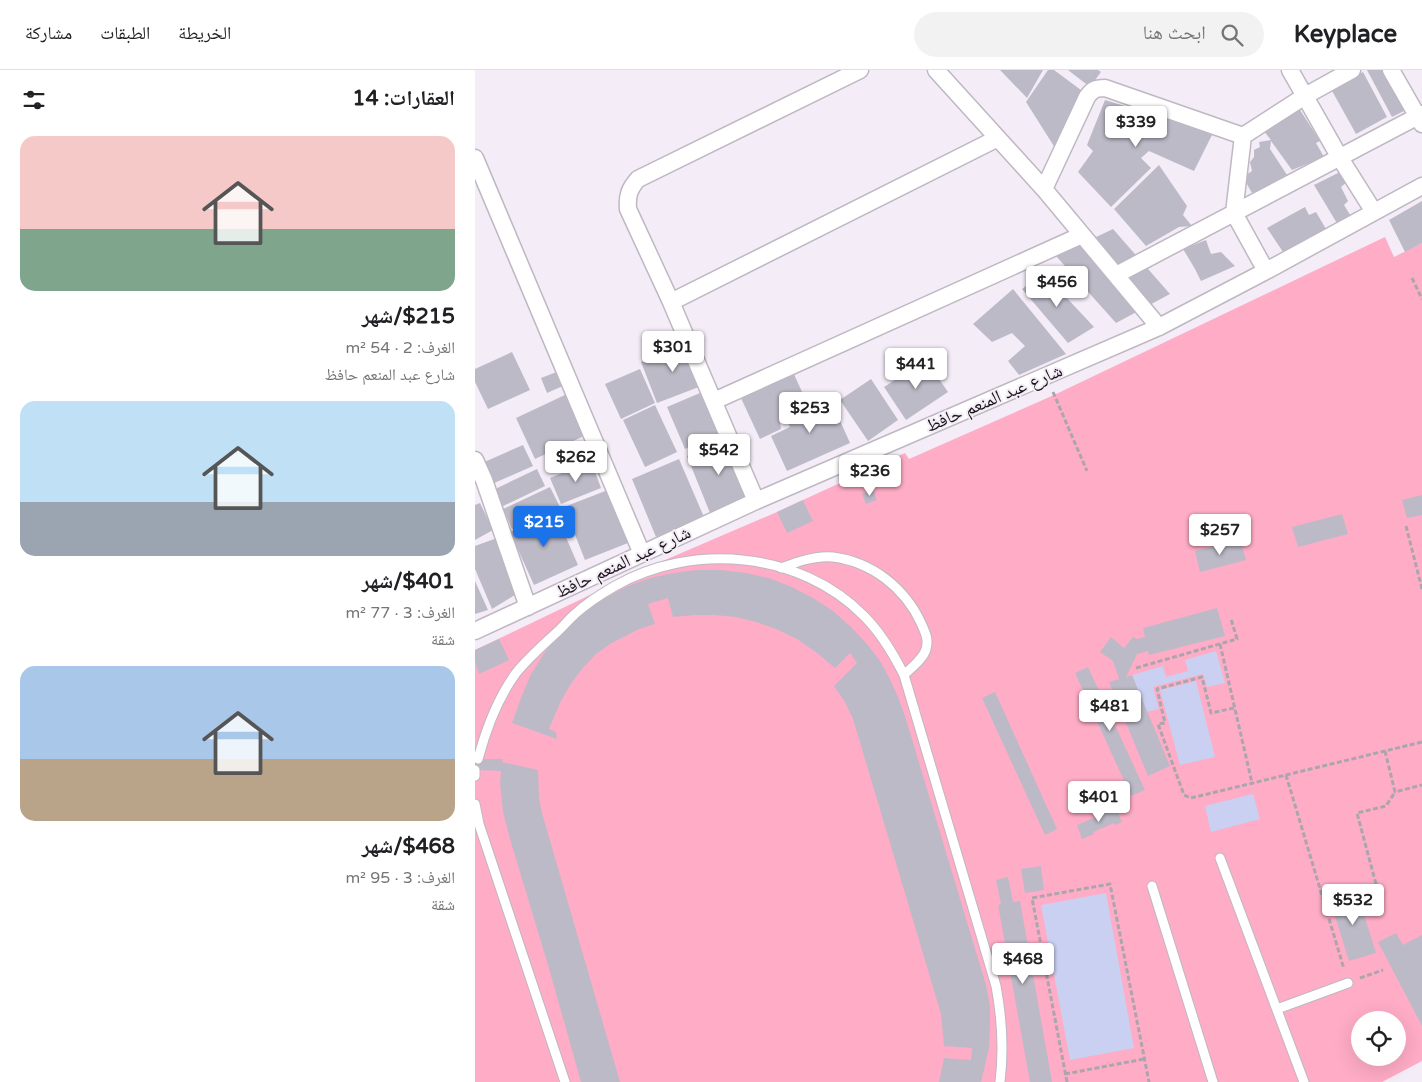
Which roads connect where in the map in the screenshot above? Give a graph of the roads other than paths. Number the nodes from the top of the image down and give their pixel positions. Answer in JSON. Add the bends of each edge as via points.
{"nodes":[{"id":1,"x":860,"y":70,"type":"edge"},
{"id":2,"x":936,"y":70,"type":"edge"},
{"id":3,"x":1290,"y":70,"type":"edge"},
{"id":4,"x":1352,"y":70,"type":"edge"},
{"id":5,"x":1391,"y":70,"type":"edge"},
{"id":6,"x":1305,"y":96,"type":"junction"},
{"id":7,"x":1421,"y":118,"type":"edge"},
{"id":8,"x":1243,"y":136,"type":"junction"},
{"id":9,"x":998,"y":138,"type":"junction"},
{"id":10,"x":475,"y":158,"type":"edge"},
{"id":11,"x":1339,"y":158,"type":"junction"},
{"id":12,"x":1422,"y":186,"type":"edge"},
{"id":13,"x":1044,"y":189,"type":"junction"},
{"id":14,"x":1374,"y":212,"type":"junction"},
{"id":15,"x":1234,"y":213,"type":"junction"},
{"id":16,"x":1082,"y":235,"type":"junction"},
{"id":17,"x":1266,"y":271,"type":"junction"},
{"id":18,"x":1116,"y":275,"type":"junction"},
{"id":19,"x":671,"y":302,"type":"junction"},
{"id":20,"x":1159,"y":327,"type":"junction"},
{"id":21,"x":714,"y":401,"type":"junction"},
{"id":22,"x":475,"y":460,"type":"edge"},
{"id":23,"x":479,"y":482,"type":"edge"},
{"id":24,"x":755,"y":501,"type":"junction"},
{"id":25,"x":642,"y":554,"type":"junction"},
{"id":26,"x":781,"y":568,"type":"junction"},
{"id":27,"x":528,"y":606,"type":"junction"},
{"id":28,"x":475,"y":631,"type":"edge"},
{"id":29,"x":904,"y":675,"type":"junction"},
{"id":30,"x":478,"y":759,"type":"dead end"},
{"id":31,"x":475,"y":770,"type":"edge"},
{"id":32,"x":475,"y":776,"type":"edge"},
{"id":33,"x":475,"y":804,"type":"edge"},
{"id":34,"x":1220,"y":858,"type":"dead end"},
{"id":35,"x":1152,"y":886,"type":"dead end"},
{"id":36,"x":1348,"y":983,"type":"road end"},
{"id":37,"x":1277,"y":1010,"type":"junction"},
{"id":38,"x":565,"y":1082,"type":"edge"},
{"id":39,"x":1000,"y":1082,"type":"edge"},
{"id":40,"x":1213,"y":1082,"type":"edge"},
{"id":41,"x":1304,"y":1082,"type":"edge"}],
"edges":[{"from":1,"to":19,"type":"street","via":[[638,179],[631,187],[628,209]]},
{"from":2,"to":9,"type":"street"},
{"from":3,"to":6,"type":"street"},
{"from":4,"to":6,"type":"street"},
{"from":5,"to":7,"type":"street"},
{"from":6,"to":8,"type":"street"},
{"from":6,"to":11,"type":"street"},
{"from":7,"to":11,"type":"street"},
{"from":8,"to":13,"type":"street","via":[[1097,88],[1087,97]]},
{"from":8,"to":15,"type":"street"},
{"from":9,"to":13,"type":"street"},
{"from":9,"to":19,"type":"street"},
{"from":10,"to":25,"type":"street"},
{"from":11,"to":14,"type":"street"},
{"from":11,"to":15,"type":"street"},
{"from":12,"to":14,"type":"street","name":"شارع عبد المنعم حافظ"},
{"from":13,"to":16,"type":"street"},
{"from":14,"to":17,"type":"street","name":"شارع عبد المنعم حافظ"},
{"from":15,"to":17,"type":"street"},
{"from":15,"to":18,"type":"street"},
{"from":16,"to":18,"type":"street"},
{"from":16,"to":21,"type":"street"},
{"from":17,"to":20,"type":"street","name":"شارع عبد المنعم حافظ"},
{"from":18,"to":20,"type":"street"},
{"from":19,"to":21,"type":"street"},
{"from":20,"to":24,"type":"street","name":"شارع عبد المنعم حافظ"},
{"from":21,"to":24,"type":"street"},
{"from":22,"to":23,"type":"street"},
{"from":23,"to":27,"type":"street"},
{"from":24,"to":25,"type":"street","name":"شارع عبد المنعم حافظ"},
{"from":25,"to":27,"type":"street","name":"شارع عبد المنعم حافظ"},
{"from":26,"to":29,"type":"lane","via":[[825,586],[863,615],[893,653]]},
{"from":26,"to":29,"type":"lane","via":[[831,557],[861,564],[887,579],[916,613],[926,634],[925,653]]},
{"from":26,"to":30,"type":"lane","via":[[733,559],[684,561],[637,575],[594,599],[535,651],[516,673],[493,714]]},
{"from":27,"to":28,"type":"street","name":"شارع عبد المنعم حافظ"},
{"from":29,"to":39,"type":"lane","via":[[996,986],[1003,1037]]},
{"from":31,"to":32,"type":"lane"},
{"from":33,"to":38,"type":"lane"},
{"from":34,"to":37,"type":"lane"},
{"from":35,"to":40,"type":"lane"},
{"from":36,"to":37,"type":"lane"},
{"from":37,"to":41,"type":"lane"}]}
